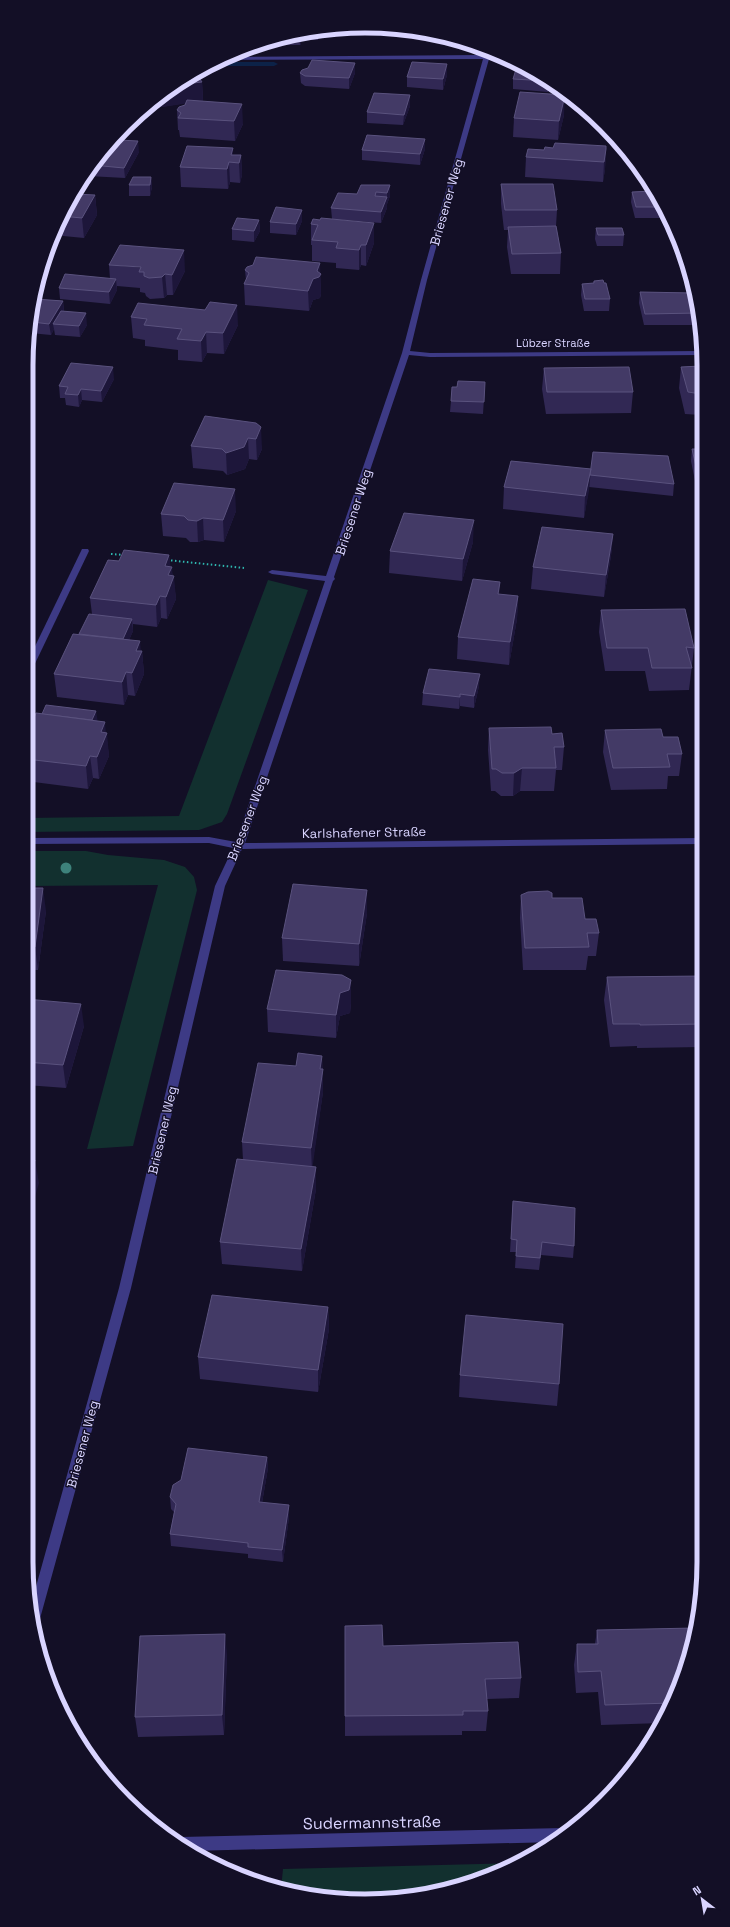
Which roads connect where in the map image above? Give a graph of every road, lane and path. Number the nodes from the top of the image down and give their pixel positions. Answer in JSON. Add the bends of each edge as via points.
{"nodes":[{"id":1,"x":484,"y":55,"type":"edge"},
{"id":2,"x":487,"y":56,"type":"edge"},
{"id":3,"x":236,"y":59,"type":"edge"},
{"id":4,"x":406,"y":353,"type":"junction"},
{"id":5,"x":696,"y":353,"type":"edge"},
{"id":6,"x":85,"y":551,"type":"joint"},
{"id":7,"x":127,"y":556,"type":"edge"},
{"id":8,"x":165,"y":560,"type":"edge"},
{"id":9,"x":272,"y":572,"type":"joint"},
{"id":10,"x":331,"y":579,"type":"junction"},
{"id":11,"x":33,"y":659,"type":"edge"},
{"id":12,"x":33,"y":841,"type":"edge"},
{"id":13,"x":697,"y":841,"type":"edge"},
{"id":14,"x":239,"y":846,"type":"junction"},
{"id":15,"x":37,"y":1610,"type":"edge"},
{"id":16,"x":553,"y":1835,"type":"edge"},
{"id":17,"x":190,"y":1844,"type":"edge"}],
"edges":[{"from":1,"to":3,"type":"street"},
{"from":2,"to":4,"type":"street","name":"Briesener Weg"},
{"from":4,"to":5,"type":"street","name":"Lübzer Straße"},
{"from":4,"to":10,"type":"street","name":"Briesener Weg"},
{"from":6,"to":7,"type":"path"},
{"from":6,"to":11,"type":"street"},
{"from":8,"to":9,"type":"path"},
{"from":9,"to":10,"type":"street"},
{"from":10,"to":14,"type":"street","name":"Briesener Weg"},
{"from":12,"to":14,"type":"street","name":"Karlshafener Straße","via":[[210,840]]},
{"from":13,"to":14,"type":"street","name":"Karlshafener Straße"},
{"from":14,"to":15,"type":"street","name":"Briesener Weg","via":[[220,886],[125,1288]]},
{"from":16,"to":17,"type":"street","name":"Sudermannstraße"}]}
